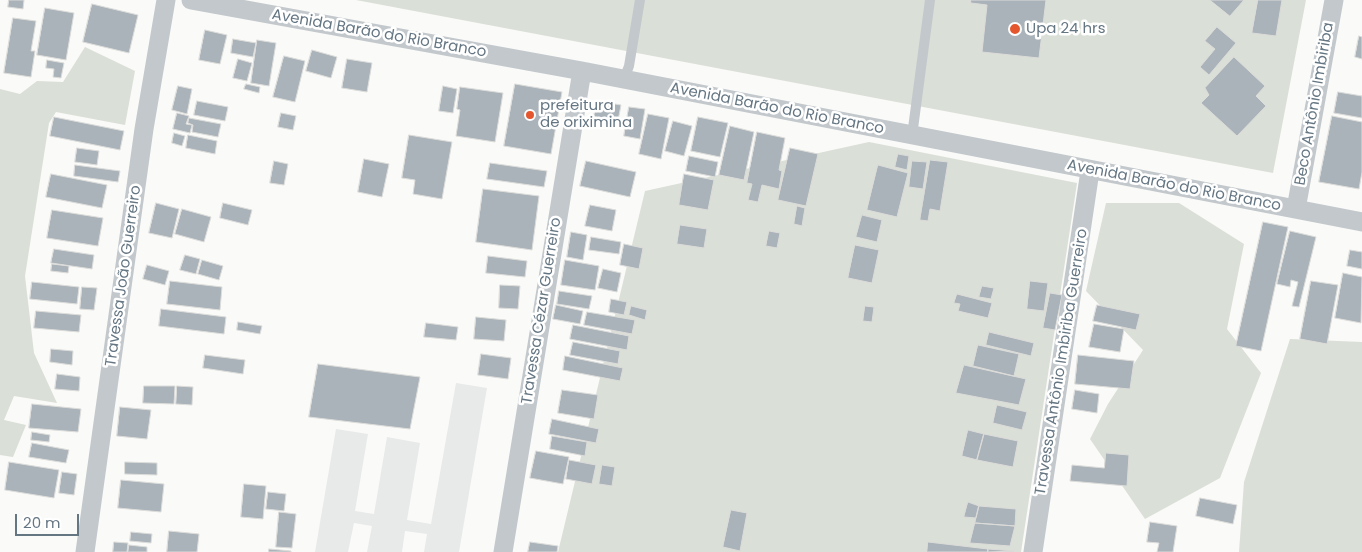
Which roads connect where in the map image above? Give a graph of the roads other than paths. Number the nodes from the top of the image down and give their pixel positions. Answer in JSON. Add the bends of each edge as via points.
{"nodes":[{"id":1,"x":166,"y":0,"type":"edge"},
{"id":2,"x":190,"y":0,"type":"edge"},
{"id":3,"x":640,"y":0,"type":"edge"},
{"id":4,"x":930,"y":0,"type":"edge"},
{"id":5,"x":1334,"y":0,"type":"edge"},
{"id":6,"x":582,"y":71,"type":"junction"},
{"id":7,"x":624,"y":79,"type":"junction"},
{"id":8,"x":912,"y":136,"type":"junction"},
{"id":9,"x":1090,"y":171,"type":"junction"},
{"id":10,"x":1296,"y":209,"type":"junction"},
{"id":11,"x":1362,"y":222,"type":"edge"},
{"id":12,"x":85,"y":552,"type":"edge"},
{"id":13,"x":503,"y":552,"type":"edge"},
{"id":14,"x":1033,"y":552,"type":"edge"}],
"edges":[{"from":1,"to":12,"type":"street","name":"Travessa João Guerreiro","via":[[144,129]]},
{"from":2,"to":6,"type":"street","name":"Avenida Barão do Rio Branco"},
{"from":3,"to":7,"type":"lane"},
{"from":4,"to":8,"type":"lane"},
{"from":5,"to":10,"type":"street","name":"Beco Antônio Imbiriba"},
{"from":6,"to":7,"type":"street","name":"Avenida Barão do Rio Branco"},
{"from":6,"to":13,"type":"street","name":"Travessa Cézar Guerreiro"},
{"from":7,"to":8,"type":"street","name":"Avenida Barão do Rio Branco"},
{"from":8,"to":9,"type":"street","name":"Avenida Barão do Rio Branco"},
{"from":9,"to":10,"type":"street","name":"Avenida Barão do Rio Branco"},
{"from":9,"to":14,"type":"street","name":"Travessa Antônio Imbiriba Guerreiro"},
{"from":10,"to":11,"type":"street","name":"Avenida Barão do Rio Branco"}]}
